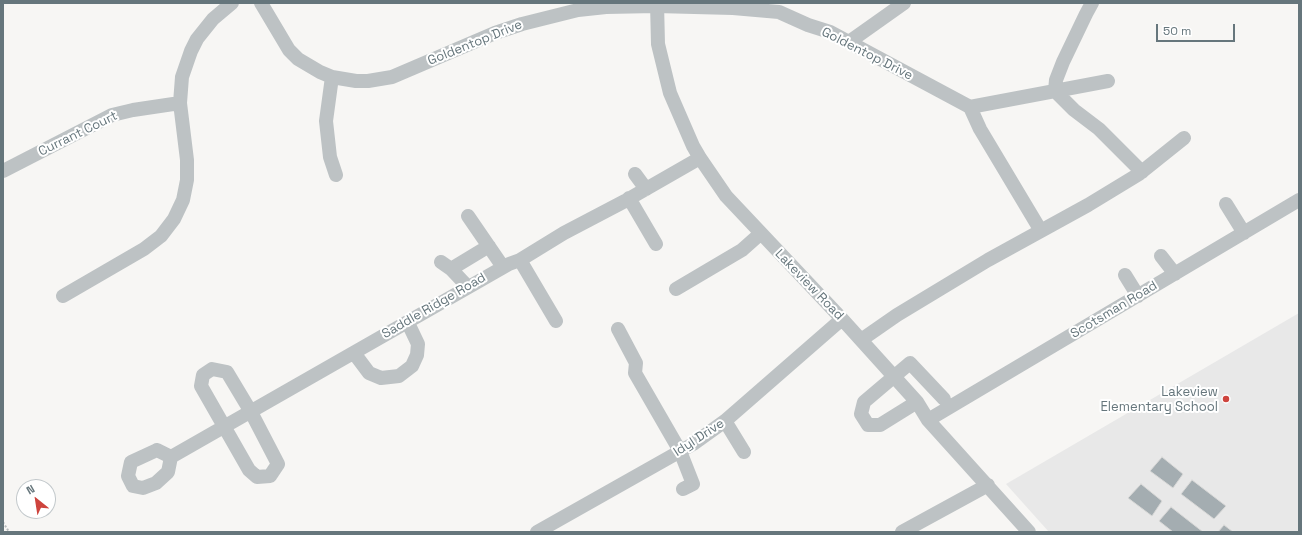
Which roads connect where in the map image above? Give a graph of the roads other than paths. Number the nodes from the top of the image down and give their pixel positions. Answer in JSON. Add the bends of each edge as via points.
{"nodes":[{"id":1,"x":232,"y":3,"type":"edge"},
{"id":2,"x":261,"y":3,"type":"edge"},
{"id":3,"x":904,"y":3,"type":"edge"},
{"id":4,"x":1092,"y":3,"type":"edge"},
{"id":5,"x":656,"y":5,"type":"edge"},
{"id":6,"x":849,"y":42,"type":"junction"},
{"id":7,"x":332,"y":77,"type":"junction"},
{"id":8,"x":1108,"y":81,"type":"dead end"},
{"id":9,"x":1055,"y":91,"type":"junction"},
{"id":10,"x":180,"y":103,"type":"junction"},
{"id":11,"x":970,"y":107,"type":"junction"},
{"id":12,"x":1184,"y":138,"type":"dead end"},
{"id":13,"x":700,"y":158,"type":"junction"},
{"id":14,"x":3,"y":171,"type":"edge"},
{"id":15,"x":1142,"y":172,"type":"junction"},
{"id":16,"x":635,"y":174,"type":"dead end"},
{"id":17,"x":336,"y":175,"type":"dead end"},
{"id":18,"x":646,"y":189,"type":"junction"},
{"id":19,"x":629,"y":198,"type":"junction"},
{"id":20,"x":1299,"y":200,"type":"edge"},
{"id":21,"x":1226,"y":204,"type":"dead end"},
{"id":22,"x":468,"y":216,"type":"dead end"},
{"id":23,"x":1041,"y":231,"type":"junction"},
{"id":24,"x":1244,"y":233,"type":"junction"},
{"id":25,"x":760,"y":234,"type":"junction"},
{"id":26,"x":656,"y":244,"type":"dead end"},
{"id":27,"x":488,"y":246,"type":"junction"},
{"id":28,"x":1161,"y":256,"type":"dead end"},
{"id":29,"x":520,"y":260,"type":"junction"},
{"id":30,"x":503,"y":267,"type":"junction"},
{"id":31,"x":1175,"y":274,"type":"junction"},
{"id":32,"x":1125,"y":275,"type":"dead end"},
{"id":33,"x":468,"y":287,"type":"junction"},
{"id":34,"x":676,"y":289,"type":"dead end"},
{"id":35,"x":64,"y":296,"type":"dead end"},
{"id":36,"x":1138,"y":296,"type":"junction"},
{"id":37,"x":842,"y":319,"type":"junction"},
{"id":38,"x":556,"y":321,"type":"dead end"},
{"id":39,"x":408,"y":323,"type":"junction"},
{"id":40,"x":618,"y":329,"type":"dead end"},
{"id":41,"x":861,"y":340,"type":"junction"},
{"id":42,"x":354,"y":353,"type":"junction"},
{"id":43,"x":894,"y":376,"type":"junction"},
{"id":44,"x":928,"y":382,"type":"junction"},
{"id":45,"x":944,"y":399,"type":"dead end"},
{"id":46,"x":916,"y":400,"type":"junction"},
{"id":47,"x":251,"y":412,"type":"junction"},
{"id":48,"x":928,"y":420,"type":"junction"},
{"id":49,"x":725,"y":421,"type":"junction"},
{"id":50,"x":224,"y":427,"type":"junction"},
{"id":51,"x":680,"y":451,"type":"junction"},
{"id":52,"x":744,"y":452,"type":"dead end"},
{"id":53,"x":171,"y":457,"type":"dead end"},
{"id":54,"x":988,"y":485,"type":"junction"},
{"id":55,"x":683,"y":489,"type":"dead end"},
{"id":56,"x":537,"y":532,"type":"edge"},
{"id":57,"x":902,"y":532,"type":"edge"},
{"id":58,"x":1029,"y":532,"type":"edge"}],
"edges":[{"from":1,"to":10,"type":"street","via":[[204,29],[191,51],[182,76]]},
{"from":2,"to":7,"type":"street","name":"Goldentop Drive","via":[[289,50],[309,66]]},
{"from":3,"to":6,"type":"street"},
{"from":4,"to":9,"type":"street","via":[[1063,62]]},
{"from":5,"to":6,"type":"street","name":"Goldentop Drive","via":[[780,12]]},
{"from":5,"to":7,"type":"street","name":"Goldentop Drive","via":[[578,10],[522,24],[380,80],[356,81]]},
{"from":5,"to":13,"type":"street","name":"Lakeview Road","via":[[658,44],[670,93]]},
{"from":6,"to":11,"type":"street","name":"Goldentop Drive"},
{"from":7,"to":17,"type":"street","via":[[326,121],[330,157]]},
{"from":8,"to":9,"type":"street"},
{"from":9,"to":11,"type":"street"},
{"from":9,"to":15,"type":"street","via":[[1099,129]]},
{"from":10,"to":14,"type":"street","name":"Currant Court","via":[[112,115]]},
{"from":10,"to":35,"type":"street","via":[[188,170],[185,195],[174,219],[161,236],[144,249]]},
{"from":11,"to":23,"type":"street","via":[[980,129]]},
{"from":12,"to":15,"type":"street"},
{"from":13,"to":18,"type":"street","name":"Saddle Ridge Road"},
{"from":13,"to":25,"type":"street","name":"Lakeview Road","via":[[726,196]]},
{"from":15,"to":23,"type":"street"},
{"from":16,"to":18,"type":"street"},
{"from":18,"to":19,"type":"street","name":"Saddle Ridge Road"},
{"from":19,"to":26,"type":"street"},
{"from":19,"to":29,"type":"street","name":"Saddle Ridge Road"},
{"from":20,"to":24,"type":"street","name":"Scotsman Road"},
{"from":21,"to":24,"type":"street"},
{"from":22,"to":27,"type":"street"},
{"from":23,"to":41,"type":"street","via":[[897,315]]},
{"from":24,"to":31,"type":"street","name":"Scotsman Road"},
{"from":25,"to":34,"type":"street","via":[[742,250]]},
{"from":25,"to":37,"type":"street","name":"Lakeview Road"},
{"from":27,"to":30,"type":"street"},
{"from":27,"to":33,"type":"street","via":[[446,266]]},
{"from":28,"to":31,"type":"street"},
{"from":29,"to":30,"type":"street","name":"Saddle Ridge Road"},
{"from":29,"to":38,"type":"street"},
{"from":30,"to":33,"type":"street","name":"Saddle Ridge Road"},
{"from":31,"to":36,"type":"street","name":"Scotsman Road"},
{"from":32,"to":36,"type":"street"},
{"from":33,"to":39,"type":"street","name":"Saddle Ridge Road"},
{"from":36,"to":48,"type":"street","name":"Scotsman Road"},
{"from":37,"to":41,"type":"street","name":"Lakeview Road"},
{"from":37,"to":49,"type":"street","name":"Idyl Drive"},
{"from":39,"to":42,"type":"street","name":"Saddle Ridge Road"},
{"from":39,"to":42,"type":"street","via":[[418,344],[417,354],[412,366],[398,376],[381,378],[368,374]]},
{"from":40,"to":51,"type":"street","via":[[636,363],[635,372]]},
{"from":41,"to":43,"type":"street","name":"Lakeview Road"},
{"from":42,"to":47,"type":"street","name":"Saddle Ridge Road"},
{"from":43,"to":44,"type":"street","via":[[910,363]]},
{"from":43,"to":46,"type":"street","name":"Lakeview Road"},
{"from":43,"to":46,"type":"street","via":[[864,402],[861,414],[868,425],[880,425]]},
{"from":44,"to":45,"type":"street"},
{"from":44,"to":46,"type":"street"},
{"from":46,"to":48,"type":"street","name":"Lakeview Road"},
{"from":47,"to":50,"type":"street","name":"Saddle Ridge Road"},
{"from":47,"to":50,"type":"street","via":[[227,372],[212,369],[203,375],[201,386]]},
{"from":47,"to":50,"type":"street","via":[[278,464],[270,476],[257,476],[249,470]]},
{"from":48,"to":54,"type":"street","name":"Lakeview Road"},
{"from":49,"to":51,"type":"street","name":"Idyl Drive"},
{"from":49,"to":52,"type":"street"},
{"from":50,"to":53,"type":"street","name":"Saddle Ridge Road"},
{"from":51,"to":55,"type":"street","via":[[693,484]]},
{"from":51,"to":56,"type":"street","name":"Idyl Drive"},
{"from":54,"to":57,"type":"street"},
{"from":54,"to":58,"type":"street","name":"Lakeview Road"}]}
